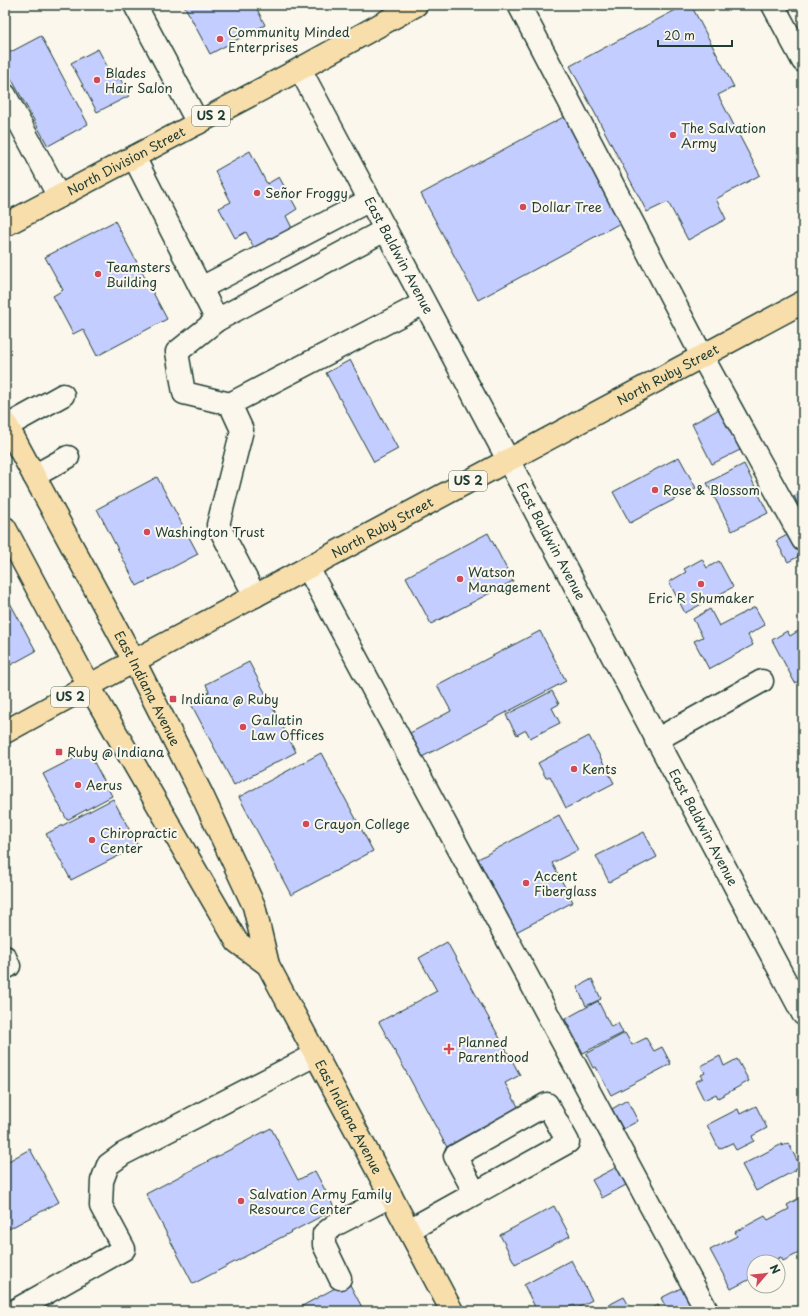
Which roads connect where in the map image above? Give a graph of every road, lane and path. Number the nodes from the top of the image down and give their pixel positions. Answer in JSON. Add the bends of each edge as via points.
{"nodes":[{"id":1,"x":134,"y":5,"type":"edge"},
{"id":2,"x":416,"y":5,"type":"edge"},
{"id":3,"x":519,"y":5,"type":"edge"},
{"id":4,"x":773,"y":5,"type":"edge"},
{"id":5,"x":803,"y":61,"type":"edge"},
{"id":6,"x":300,"y":69,"type":"junction"},
{"id":7,"x":5,"y":95,"type":"edge"},
{"id":8,"x":198,"y":123,"type":"junction"},
{"id":9,"x":134,"y":157,"type":"junction"},
{"id":10,"x":59,"y":197,"type":"junction"},
{"id":11,"x":370,"y":200,"type":"junction"},
{"id":12,"x":5,"y":225,"type":"edge"},
{"id":13,"x":385,"y":230,"type":"junction"},
{"id":14,"x":201,"y":288,"type":"junction"},
{"id":15,"x":803,"y":302,"type":"edge"},
{"id":16,"x":424,"y":303,"type":"junction"},
{"id":17,"x":217,"y":320,"type":"junction"},
{"id":18,"x":702,"y":356,"type":"junction"},
{"id":19,"x":63,"y":395,"type":"dead end"},
{"id":20,"x":230,"y":404,"type":"junction"},
{"id":21,"x":6,"y":424,"type":"edge"},
{"id":22,"x":68,"y":457,"type":"dead end"},
{"id":23,"x":508,"y":460,"type":"junction"},
{"id":24,"x":34,"y":476,"type":"junction"},
{"id":25,"x":5,"y":528,"type":"edge"},
{"id":26,"x":803,"y":540,"type":"edge"},
{"id":27,"x":308,"y":568,"type":"junction"},
{"id":28,"x":255,"y":596,"type":"junction"},
{"id":29,"x":134,"y":661,"type":"junction"},
{"id":30,"x":762,"y":681,"type":"dead end"},
{"id":31,"x":89,"y":686,"type":"junction"},
{"id":32,"x":5,"y":732,"type":"edge"},
{"id":33,"x":656,"y":740,"type":"junction"},
{"id":34,"x":5,"y":957,"type":"edge"},
{"id":35,"x":268,"y":964,"type":"junction"},
{"id":36,"x":5,"y":968,"type":"edge"},
{"id":37,"x":803,"y":1014,"type":"edge"},
{"id":38,"x":315,"y":1055,"type":"junction"},
{"id":39,"x":475,"y":1193,"type":"junction"},
{"id":40,"x":391,"y":1196,"type":"junction"},
{"id":41,"x":409,"y":1230,"type":"junction"},
{"id":42,"x":340,"y":1278,"type":"dead end"},
{"id":43,"x":14,"y":1311,"type":"edge"},
{"id":44,"x":452,"y":1311,"type":"edge"},
{"id":45,"x":707,"y":1311,"type":"edge"}],
"edges":[{"from":1,"to":8,"type":"street"},
{"from":2,"to":6,"type":"main road","name":"North Division Street","number":"US 2"},
{"from":3,"to":18,"type":"street"},
{"from":4,"to":5,"type":"street"},
{"from":6,"to":8,"type":"main road","name":"North Division Street","number":"US 2"},
{"from":6,"to":11,"type":"street","name":"East Baldwin Avenue"},
{"from":7,"to":10,"type":"street"},
{"from":8,"to":9,"type":"main road","name":"North Division Street","number":"US 2"},
{"from":9,"to":10,"type":"main road","name":"North Division Street","number":"US 2"},
{"from":9,"to":14,"type":"street"},
{"from":10,"to":12,"type":"main road","name":"North Division Street","number":"US 2"},
{"from":11,"to":13,"type":"street","name":"East Baldwin Avenue"},
{"from":11,"to":14,"type":"street"},
{"from":13,"to":16,"type":"street","name":"East Baldwin Avenue"},
{"from":13,"to":17,"type":"street"},
{"from":14,"to":17,"type":"street"},
{"from":15,"to":18,"type":"main road","name":"North Ruby Street","number":"US 2"},
{"from":16,"to":20,"type":"street"},
{"from":16,"to":23,"type":"street","name":"East Baldwin Avenue"},
{"from":17,"to":20,"type":"street","via":[[177,352],[184,393]]},
{"from":18,"to":23,"type":"main road","name":"North Ruby Street","number":"US 2"},
{"from":18,"to":26,"type":"street"},
{"from":19,"to":21,"type":"street"},
{"from":20,"to":28,"type":"street","via":[[242,430],[218,525]]},
{"from":21,"to":24,"type":"main road","name":"East Indiana Avenue"},
{"from":22,"to":24,"type":"street"},
{"from":23,"to":27,"type":"main road","name":"North Ruby Street","number":"US 2"},
{"from":23,"to":33,"type":"street","name":"East Baldwin Avenue"},
{"from":24,"to":29,"type":"main road","name":"East Indiana Avenue"},
{"from":25,"to":31,"type":"main road","name":"East Indiana Avenue"},
{"from":27,"to":28,"type":"main road","name":"North Ruby Street","number":"US 2"},
{"from":27,"to":45,"type":"street"},
{"from":28,"to":29,"type":"main road","name":"North Ruby Street","number":"US 2"},
{"from":29,"to":31,"type":"main road","name":"North Ruby Street","number":"US 2"},
{"from":29,"to":35,"type":"main road","name":"East Indiana Avenue","via":[[182,754],[254,906]]},
{"from":30,"to":33,"type":"street"},
{"from":31,"to":32,"type":"main road","name":"North Ruby Street","number":"US 2"},
{"from":31,"to":35,"type":"main road","name":"East Indiana Avenue","via":[[237,942]]},
{"from":33,"to":37,"type":"street","name":"East Baldwin Avenue"},
{"from":34,"to":36,"type":"street","via":[[9,966]]},
{"from":35,"to":38,"type":"main road","name":"East Indiana Avenue"},
{"from":38,"to":40,"type":"main road","name":"East Indiana Avenue"},
{"from":38,"to":43,"type":"street","via":[[123,1154],[108,1166],[102,1181],[101,1206],[124,1249]]},
{"from":39,"to":39,"type":"street","via":[[568,1142],[547,1104],[454,1156]]},
{"from":39,"to":41,"type":"street"},
{"from":40,"to":41,"type":"main road","name":"East Indiana Avenue"},
{"from":40,"to":42,"type":"street","via":[[335,1225],[324,1234],[324,1245]]},
{"from":41,"to":44,"type":"main road","name":"East Indiana Avenue"}]}
